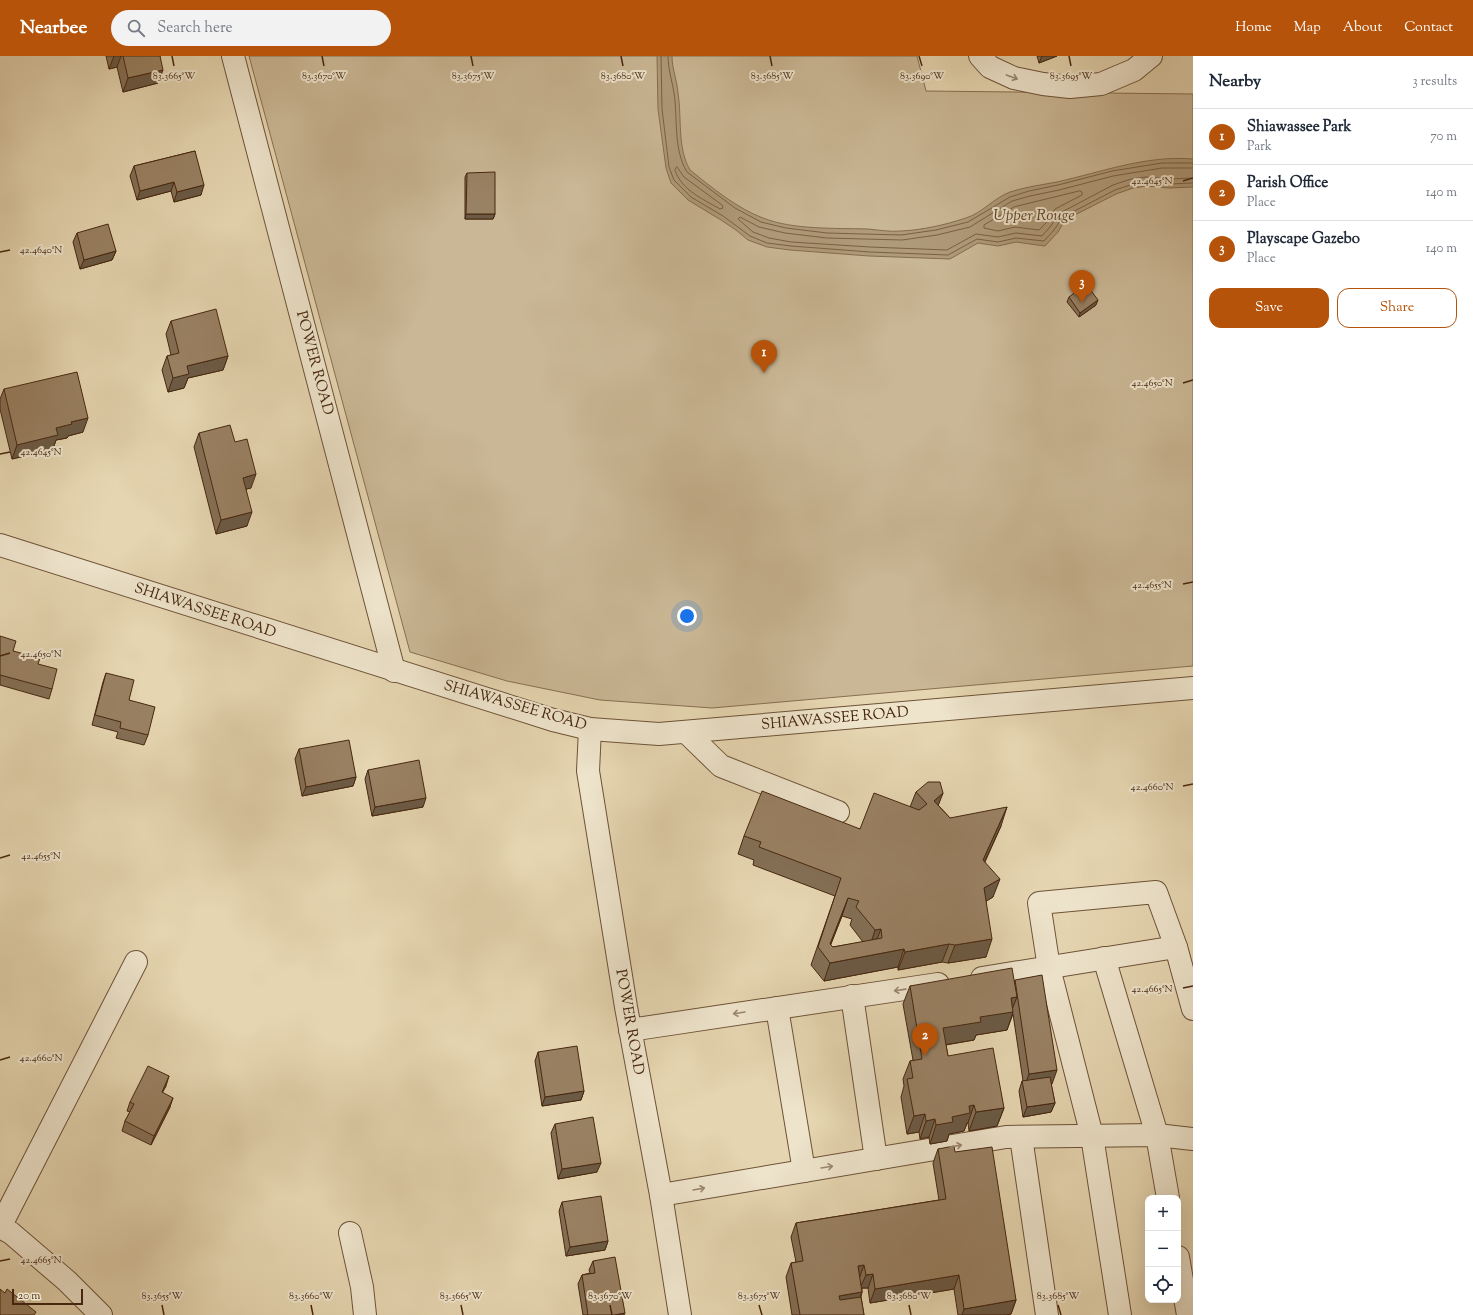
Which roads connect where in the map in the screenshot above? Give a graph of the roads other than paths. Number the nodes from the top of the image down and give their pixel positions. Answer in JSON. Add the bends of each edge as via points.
{"nodes":[{"id":1,"x":233,"y":56,"type":"edge"},
{"id":2,"x":980,"y":56,"type":"edge"},
{"id":3,"x":1151,"y":56,"type":"edge"},
{"id":4,"x":0,"y":546,"type":"edge"},
{"id":5,"x":394,"y":670,"type":"junction"},
{"id":6,"x":1193,"y":688,"type":"edge"},
{"id":7,"x":590,"y":729,"type":"junction"},
{"id":8,"x":686,"y":732,"type":"junction"},
{"id":9,"x":838,"y":812,"type":"dead end"},
{"id":10,"x":1176,"y":947,"type":"junction"},
{"id":11,"x":1104,"y":958,"type":"junction"},
{"id":12,"x":136,"y":962,"type":"dead end"},
{"id":13,"x":1049,"y":968,"type":"junction"},
{"id":14,"x":852,"y":996,"type":"junction"},
{"id":15,"x":777,"y":1008,"type":"junction"},
{"id":16,"x":1193,"y":1009,"type":"edge"},
{"id":17,"x":630,"y":1030,"type":"junction"},
{"id":18,"x":1157,"y":1135,"type":"junction"},
{"id":19,"x":1092,"y":1136,"type":"junction"},
{"id":20,"x":1021,"y":1137,"type":"junction"},
{"id":21,"x":1193,"y":1139,"type":"edge"},
{"id":22,"x":876,"y":1159,"type":"junction"},
{"id":23,"x":804,"y":1171,"type":"junction"},
{"id":24,"x":661,"y":1195,"type":"junction"},
{"id":25,"x":1167,"y":1195,"type":"edge"},
{"id":26,"x":0,"y":1227,"type":"edge"},
{"id":27,"x":350,"y":1233,"type":"dead end"},
{"id":28,"x":1180,"y":1267,"type":"edge"},
{"id":29,"x":101,"y":1315,"type":"edge"},
{"id":30,"x":366,"y":1315,"type":"edge"},
{"id":31,"x":680,"y":1315,"type":"edge"},
{"id":32,"x":1047,"y":1315,"type":"edge"},
{"id":33,"x":1120,"y":1315,"type":"edge"},
{"id":34,"x":1188,"y":1315,"type":"edge"}],
"edges":[{"from":1,"to":5,"type":"street","name":"POWER ROAD"},
{"from":2,"to":3,"type":"street","one_way":true,"via":[[990,67],[1014,78],[1070,86],[1101,84],[1134,70]]},
{"from":4,"to":5,"type":"street","name":"SHIAWASSEE ROAD"},
{"from":5,"to":7,"type":"street","name":"SHIAWASSEE ROAD","via":[[553,720]]},
{"from":6,"to":8,"type":"street","name":"SHIAWASSEE ROAD"},
{"from":7,"to":8,"type":"street","name":"SHIAWASSEE ROAD","via":[[659,734]]},
{"from":7,"to":17,"type":"street","name":"POWER ROAD","via":[[588,771]]},
{"from":8,"to":9,"type":"street","via":[[721,766]]},
{"from":10,"to":11,"type":"street"},
{"from":10,"to":13,"type":"street","via":[[1156,892],[1039,903]]},
{"from":10,"to":16,"type":"street"},
{"from":11,"to":13,"type":"street"},
{"from":11,"to":18,"type":"street"},
{"from":12,"to":26,"type":"street"},
{"from":13,"to":14,"type":"street","one_way":true},
{"from":13,"to":19,"type":"street"},
{"from":14,"to":15,"type":"street"},
{"from":14,"to":22,"type":"street"},
{"from":15,"to":17,"type":"street","one_way":true},
{"from":15,"to":23,"type":"street"},
{"from":17,"to":24,"type":"street","name":"POWER ROAD"},
{"from":18,"to":19,"type":"street"},
{"from":18,"to":21,"type":"street"},
{"from":18,"to":25,"type":"street"},
{"from":19,"to":20,"type":"street"},
{"from":19,"to":33,"type":"street"},
{"from":22,"to":20,"type":"street","one_way":true,"via":[[1006,1137]]},
{"from":20,"to":32,"type":"street"},
{"from":23,"to":22,"type":"street","one_way":true},
{"from":24,"to":23,"type":"street","one_way":true},
{"from":24,"to":31,"type":"street","name":"POWER ROAD"},
{"from":26,"to":29,"type":"street","via":[[11,1233],[67,1281]]},
{"from":27,"to":30,"type":"street"},
{"from":28,"to":34,"type":"street"}]}
